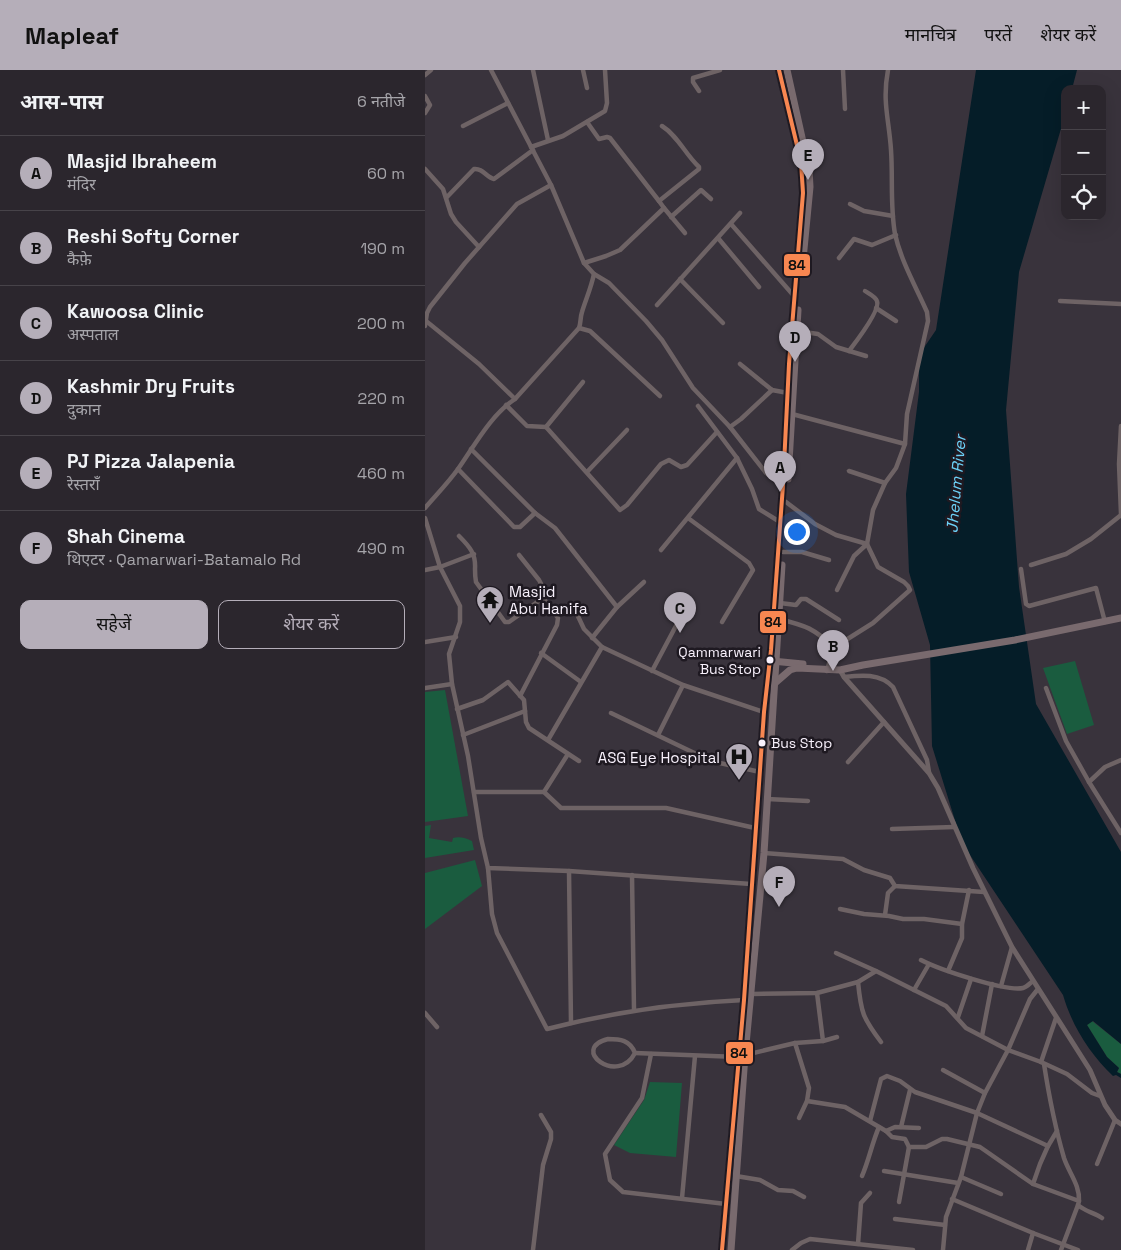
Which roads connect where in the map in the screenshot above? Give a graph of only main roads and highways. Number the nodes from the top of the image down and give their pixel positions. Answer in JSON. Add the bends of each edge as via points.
{"nodes":[{"id":1,"x":779,"y":70,"type":"edge"},
{"id":2,"x":787,"y":70,"type":"edge"},
{"id":3,"x":1121,"y":618,"type":"edge"},
{"id":4,"x":773,"y":661,"type":"junction"},
{"id":5,"x":828,"y":669,"type":"junction"},
{"id":6,"x":775,"y":683,"type":"junction"},
{"id":7,"x":742,"y":1056,"type":"junction"},
{"id":8,"x":722,"y":1250,"type":"edge"},
{"id":9,"x":731,"y":1250,"type":"edge"}],
"edges":[{"from":1,"to":4,"type":"main road","via":[[803,178]]},
{"from":2,"to":4,"type":"main road","via":[[806,149],[810,187],[797,331],[779,619]]},
{"from":3,"to":5,"type":"main road","via":[[911,657],[842,674]]},
{"from":4,"to":5,"type":"main road"},
{"from":4,"to":6,"type":"main road"},
{"from":4,"to":7,"type":"main road","via":[[764,712]]},
{"from":5,"to":6,"type":"main road","via":[[793,668]]},
{"from":6,"to":7,"type":"main road","via":[[764,852]]},
{"from":7,"to":8,"type":"main road"},
{"from":7,"to":9,"type":"main road"}]}
